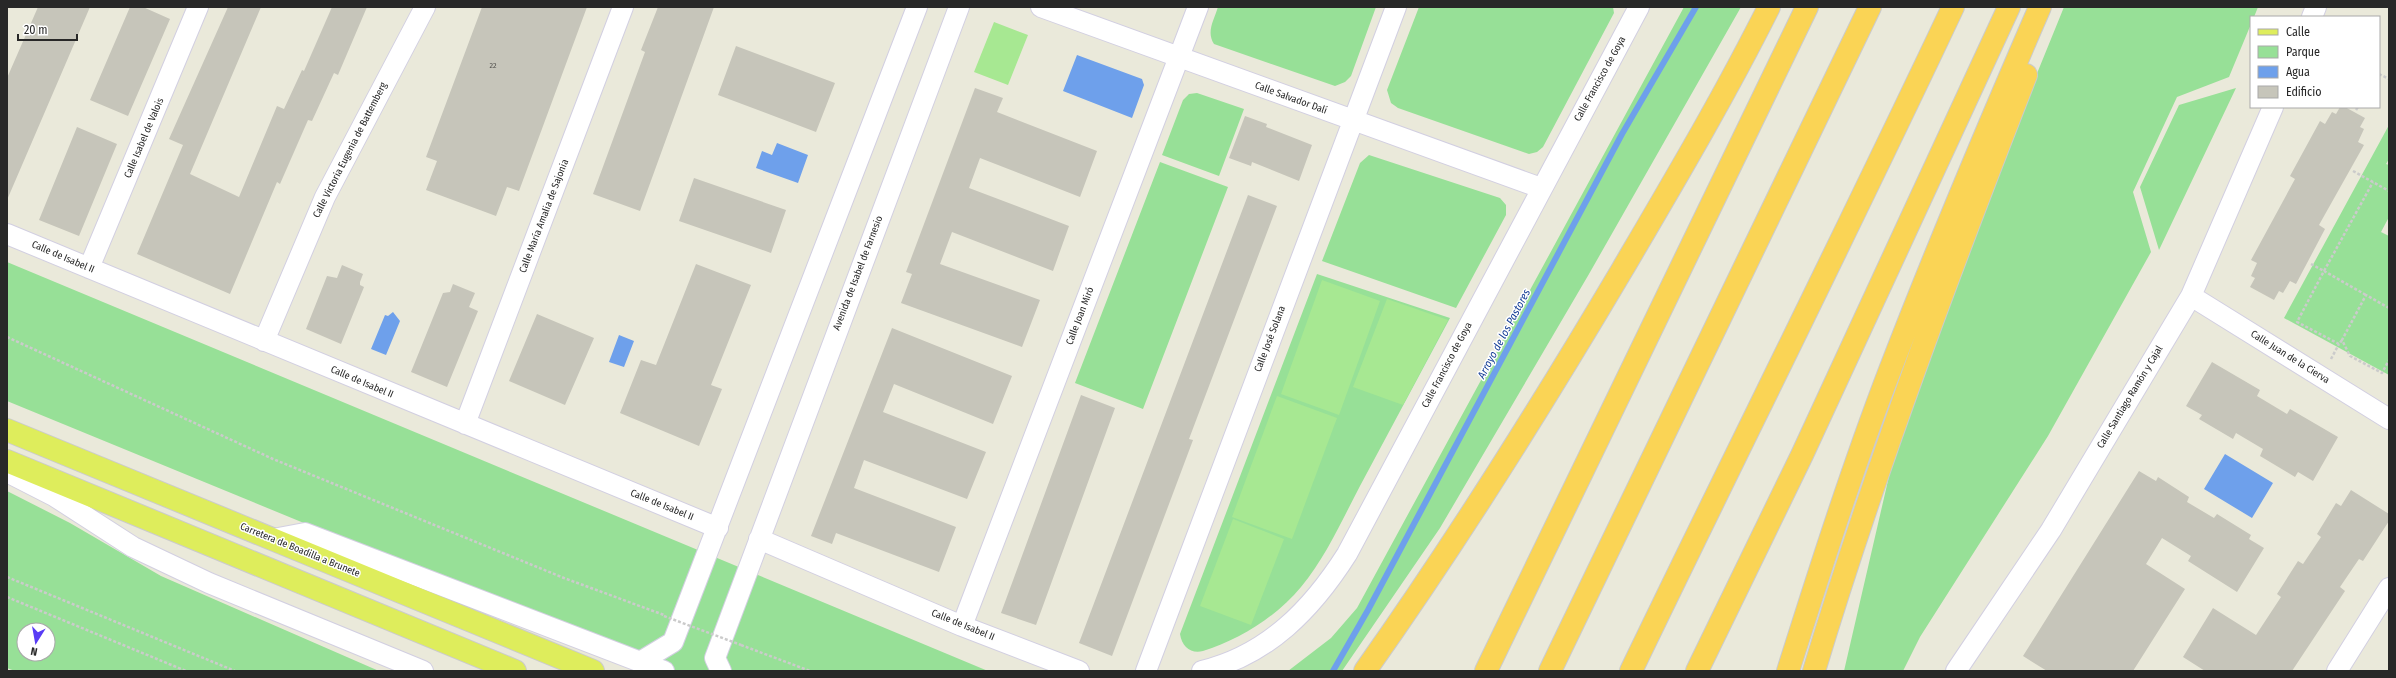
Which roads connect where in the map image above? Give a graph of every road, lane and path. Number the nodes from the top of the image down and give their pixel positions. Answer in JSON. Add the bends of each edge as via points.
{"nodes":[{"id":1,"x":198,"y":7,"type":"edge"},
{"id":2,"x":425,"y":7,"type":"edge"},
{"id":3,"x":623,"y":7,"type":"edge"},
{"id":4,"x":917,"y":7,"type":"edge"},
{"id":5,"x":959,"y":7,"type":"edge"},
{"id":6,"x":1041,"y":7,"type":"edge"},
{"id":7,"x":1198,"y":7,"type":"edge"},
{"id":8,"x":1396,"y":7,"type":"edge"},
{"id":9,"x":1639,"y":7,"type":"edge"},
{"id":10,"x":1769,"y":7,"type":"edge"},
{"id":11,"x":1807,"y":7,"type":"edge"},
{"id":12,"x":1870,"y":7,"type":"edge"},
{"id":13,"x":1953,"y":7,"type":"edge"},
{"id":14,"x":2009,"y":7,"type":"edge"},
{"id":15,"x":2040,"y":7,"type":"edge"},
{"id":16,"x":2054,"y":7,"type":"edge"},
{"id":17,"x":1179,"y":57,"type":"junction"},
{"id":18,"x":2380,"y":74,"type":"edge"},
{"id":19,"x":2389,"y":79,"type":"edge"},
{"id":20,"x":2273,"y":108,"type":"edge"},
{"id":21,"x":1352,"y":120,"type":"junction"},
{"id":22,"x":2353,"y":171,"type":"dead end"},
{"id":23,"x":2373,"y":182,"type":"junction"},
{"id":24,"x":1541,"y":188,"type":"junction"},
{"id":25,"x":2389,"y":191,"type":"edge"},
{"id":26,"x":7,"y":234,"type":"edge"},
{"id":27,"x":2312,"y":264,"type":"dead end"},
{"id":28,"x":89,"y":268,"type":"junction"},
{"id":29,"x":2324,"y":271,"type":"junction"},
{"id":30,"x":2366,"y":295,"type":"junction"},
{"id":31,"x":2191,"y":296,"type":"junction"},
{"id":32,"x":2389,"y":308,"type":"edge"},
{"id":33,"x":7,"y":337,"type":"edge"},
{"id":34,"x":2342,"y":340,"type":"junction"},
{"id":35,"x":264,"y":341,"type":"junction"},
{"id":36,"x":2339,"y":344,"type":"junction"},
{"id":37,"x":2331,"y":359,"type":"dead end"},
{"id":38,"x":2389,"y":360,"type":"edge"},
{"id":39,"x":2389,"y":419,"type":"edge"},
{"id":40,"x":465,"y":424,"type":"junction"},
{"id":41,"x":7,"y":430,"type":"edge"},
{"id":42,"x":7,"y":461,"type":"edge"},
{"id":43,"x":7,"y":472,"type":"edge"},
{"id":44,"x":718,"y":528,"type":"junction"},
{"id":45,"x":273,"y":539,"type":"junction"},
{"id":46,"x":758,"y":539,"type":"junction"},
{"id":47,"x":7,"y":576,"type":"edge"},
{"id":48,"x":2389,"y":588,"type":"edge"},
{"id":49,"x":7,"y":597,"type":"edge"},
{"id":50,"x":962,"y":626,"type":"junction"},
{"id":51,"x":640,"y":662,"type":"junction"},
{"id":52,"x":186,"y":671,"type":"edge"},
{"id":53,"x":234,"y":671,"type":"edge"},
{"id":54,"x":423,"y":671,"type":"edge"},
{"id":55,"x":515,"y":671,"type":"edge"},
{"id":56,"x":593,"y":671,"type":"edge"},
{"id":57,"x":664,"y":671,"type":"edge"},
{"id":58,"x":720,"y":671,"type":"edge"},
{"id":59,"x":810,"y":671,"type":"edge"},
{"id":60,"x":1079,"y":671,"type":"edge"},
{"id":61,"x":1146,"y":671,"type":"edge"},
{"id":62,"x":1202,"y":671,"type":"edge"},
{"id":63,"x":1365,"y":671,"type":"edge"},
{"id":64,"x":1486,"y":671,"type":"edge"},
{"id":65,"x":1550,"y":671,"type":"edge"},
{"id":66,"x":1632,"y":671,"type":"edge"},
{"id":67,"x":1697,"y":671,"type":"edge"},
{"id":68,"x":1788,"y":671,"type":"edge"},
{"id":69,"x":1814,"y":671,"type":"edge"},
{"id":70,"x":1956,"y":671,"type":"edge"},
{"id":71,"x":2337,"y":671,"type":"edge"}],
"edges":[{"from":1,"to":28,"type":"street","name":"Calle Isabel de Valois"},
{"from":2,"to":35,"type":"street","name":"Calle Victoria Eugenia de Battemberg","via":[[324,196]]},
{"from":3,"to":40,"type":"street","name":"Calle María Amalia de Sajonia"},
{"from":4,"to":44,"type":"street"},
{"from":5,"to":46,"type":"street","name":"Avenida de Isabel de Farnesio"},
{"from":6,"to":17,"type":"street","name":"Calle Salvador Dalí"},
{"from":7,"to":17,"type":"street","name":"Calle Joan Miró"},
{"from":8,"to":21,"type":"street","name":"Calle José Solana"},
{"from":9,"to":24,"type":"street","name":"Calle Francisco de Goya"},
{"from":10,"to":63,"type":"highway","via":[[1696,144],[1584,335],[1464,528]]},
{"from":11,"to":64,"type":"highway"},
{"from":12,"to":65,"type":"highway"},
{"from":13,"to":66,"type":"highway"},
{"from":14,"to":67,"type":"highway","via":[[1805,448]]},
{"from":15,"to":68,"type":"highway","via":[[1952,211],[1889,372],[1830,538]]},
{"from":16,"to":69,"type":"highway","via":[[1975,205],[1921,350],[1861,519]]},
{"from":17,"to":21,"type":"street","name":"Calle Salvador Dalí"},
{"from":17,"to":50,"type":"street","name":"Calle Joan Miró"},
{"from":18,"to":19,"type":"path"},
{"from":20,"to":31,"type":"street","name":"Calle Santiago Ramón y Cajal"},
{"from":21,"to":24,"type":"street","name":"Calle Salvador Dalí"},
{"from":21,"to":61,"type":"street","name":"Calle José Solana"},
{"from":22,"to":23,"type":"path"},
{"from":23,"to":25,"type":"path"},
{"from":23,"to":29,"type":"path"},
{"from":24,"to":62,"type":"street","name":"Calle Francisco de Goya","via":[[1347,554],[1326,587],[1296,621],[1275,637],[1247,655]]},
{"from":26,"to":28,"type":"street","name":"Calle de Isabel II"},
{"from":27,"to":29,"type":"path"},
{"from":28,"to":35,"type":"street","name":"Calle de Isabel II"},
{"from":29,"to":30,"type":"path"},
{"from":29,"to":36,"type":"path","via":[[2296,322]]},
{"from":30,"to":32,"type":"path"},
{"from":30,"to":34,"type":"path"},
{"from":31,"to":39,"type":"street","name":"Calle Juan de la Cierva"},
{"from":31,"to":70,"type":"street","name":"Calle Santiago Ramón y Cajal","via":[[2051,530]]},
{"from":33,"to":59,"type":"path","bridge":true,"via":[[273,459],[564,578]]},
{"from":34,"to":36,"type":"path"},
{"from":34,"to":38,"type":"path","via":[[2350,356],[2382,373]]},
{"from":35,"to":40,"type":"street","name":"Calle de Isabel II"},
{"from":36,"to":37,"type":"path"},
{"from":40,"to":44,"type":"street","name":"Calle de Isabel II"},
{"from":41,"to":45,"type":"main road","name":"Carretera de Boadilla a Brunete"},
{"from":42,"to":55,"type":"main road"},
{"from":43,"to":54,"type":"street","via":[[54,496],[140,551],[209,583]]},
{"from":44,"to":51,"type":"street","via":[[674,642]]},
{"from":45,"to":51,"type":"street","via":[[305,533]]},
{"from":45,"to":56,"type":"main road","name":"Carretera de Boadilla a Brunete"},
{"from":46,"to":50,"type":"street","name":"Calle de Isabel II"},
{"from":46,"to":58,"type":"street","name":"Avenida de Isabel de Farnesio","via":[[715,658]]},
{"from":47,"to":53,"type":"path"},
{"from":48,"to":71,"type":"street"},
{"from":49,"to":52,"type":"path"},
{"from":50,"to":60,"type":"street","name":"Calle de Isabel II"},
{"from":51,"to":57,"type":"street"}]}
